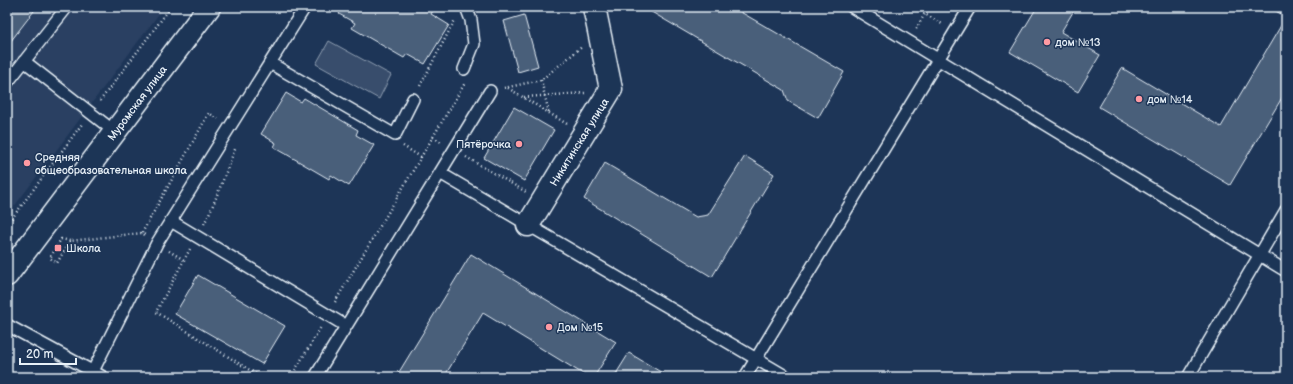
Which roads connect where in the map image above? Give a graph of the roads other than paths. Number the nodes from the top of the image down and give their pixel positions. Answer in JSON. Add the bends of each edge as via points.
{"nodes":[{"id":1,"x":67,"y":7,"type":"edge"},
{"id":2,"x":209,"y":7,"type":"edge"},
{"id":3,"x":304,"y":7,"type":"edge"},
{"id":4,"x":594,"y":7,"type":"edge"},
{"id":5,"x":852,"y":7,"type":"edge"},
{"id":6,"x":970,"y":7,"type":"edge"},
{"id":7,"x":462,"y":10,"type":"edge"},
{"id":8,"x":938,"y":59,"type":"junction"},
{"id":9,"x":24,"y":61,"type":"junction"},
{"id":10,"x":270,"y":63,"type":"junction"},
{"id":11,"x":464,"y":69,"type":"road end"},
{"id":12,"x":7,"y":83,"type":"edge"},
{"id":13,"x":490,"y":91,"type":"road end"},
{"id":14,"x":413,"y":99,"type":"road end"},
{"id":15,"x":115,"y":132,"type":"junction"},
{"id":16,"x":440,"y":173,"type":"junction"},
{"id":17,"x":1286,"y":210,"type":"edge"},
{"id":18,"x":171,"y":221,"type":"junction"},
{"id":19,"x":528,"y":225,"type":"junction"},
{"id":20,"x":1260,"y":255,"type":"junction"},
{"id":21,"x":1286,"y":271,"type":"edge"},
{"id":22,"x":7,"y":275,"type":"edge"},
{"id":23,"x":7,"y":325,"type":"edge"},
{"id":24,"x":346,"y":326,"type":"junction"},
{"id":25,"x":756,"y":359,"type":"junction"},
{"id":26,"x":95,"y":375,"type":"edge"},
{"id":27,"x":315,"y":377,"type":"edge"},
{"id":28,"x":745,"y":377,"type":"edge"},
{"id":29,"x":787,"y":377,"type":"edge"},
{"id":30,"x":1188,"y":377,"type":"edge"}],
"edges":[{"from":1,"to":9,"type":"lane"},
{"from":2,"to":15,"type":"street","name":"Муромская улица"},
{"from":3,"to":10,"type":"lane"},
{"from":4,"to":19,"type":"street","name":"Никитинская улица","via":[[611,89]]},
{"from":5,"to":8,"type":"lane"},
{"from":6,"to":8,"type":"lane"},
{"from":7,"to":11,"type":"lane","via":[[471,20],[474,44]]},
{"from":8,"to":20,"type":"lane"},
{"from":8,"to":25,"type":"lane"},
{"from":9,"to":12,"type":"lane"},
{"from":9,"to":15,"type":"lane"},
{"from":10,"to":14,"type":"lane","via":[[395,135]]},
{"from":10,"to":18,"type":"lane"},
{"from":13,"to":16,"type":"lane"},
{"from":15,"to":22,"type":"street","name":"Муромская улица"},
{"from":16,"to":19,"type":"lane"},
{"from":16,"to":24,"type":"lane"},
{"from":17,"to":20,"type":"lane"},
{"from":18,"to":24,"type":"lane"},
{"from":18,"to":26,"type":"lane","via":[[157,244]]},
{"from":19,"to":25,"type":"lane"},
{"from":20,"to":21,"type":"lane"},
{"from":20,"to":30,"type":"lane"},
{"from":23,"to":26,"type":"lane"},
{"from":24,"to":27,"type":"lane"},
{"from":25,"to":28,"type":"lane"},
{"from":25,"to":29,"type":"lane"}]}
